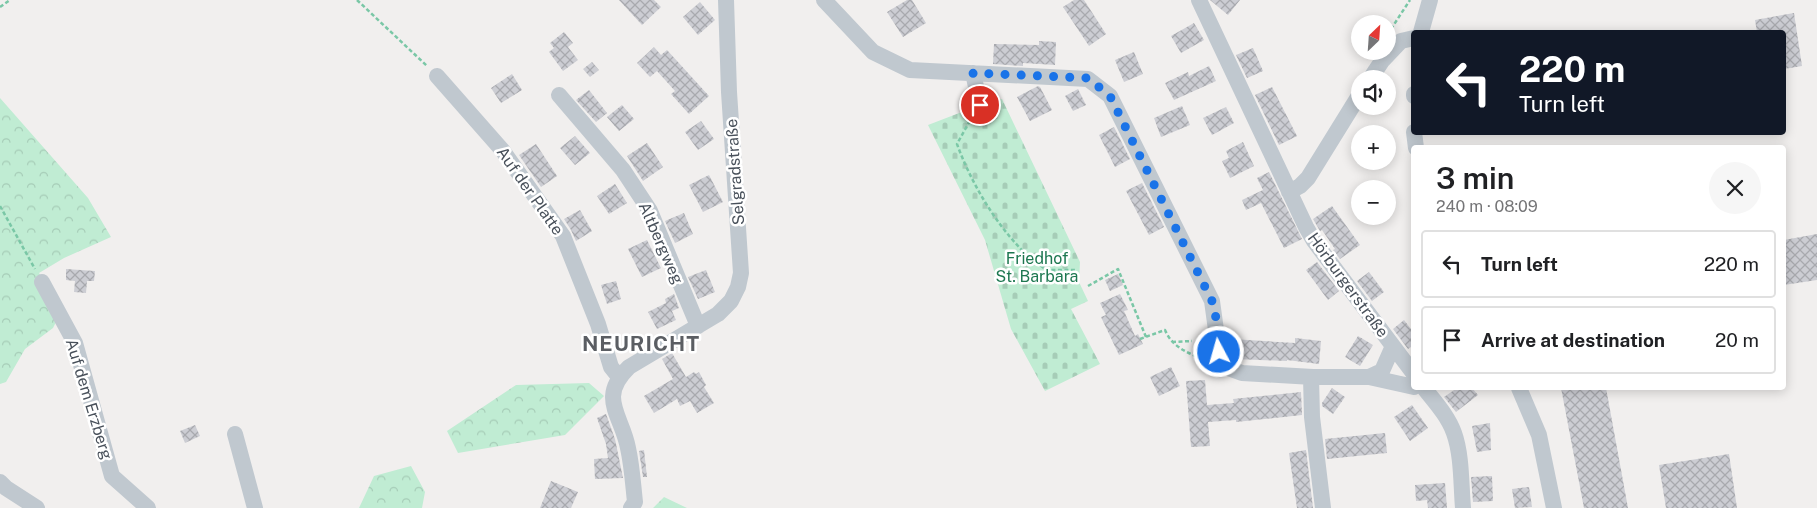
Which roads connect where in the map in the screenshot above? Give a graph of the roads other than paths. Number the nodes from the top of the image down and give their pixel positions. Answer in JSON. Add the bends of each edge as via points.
{"nodes":[{"id":1,"x":726,"y":0,"type":"edge"},
{"id":2,"x":824,"y":0,"type":"edge"},
{"id":3,"x":1199,"y":0,"type":"edge"},
{"id":4,"x":1430,"y":0,"type":"edge"},
{"id":5,"x":1422,"y":30,"type":"edge"},
{"id":6,"x":1411,"y":39,"type":"edge"},
{"id":7,"x":1376,"y":70,"type":"edge"},
{"id":8,"x":973,"y":73,"type":"junction"},
{"id":9,"x":437,"y":76,"type":"road end"},
{"id":10,"x":559,"y":95,"type":"dead end"},
{"id":11,"x":980,"y":105,"type":"road end"},
{"id":12,"x":1351,"y":109,"type":"edge"},
{"id":13,"x":1289,"y":192,"type":"junction"},
{"id":14,"x":42,"y":282,"type":"road end"},
{"id":15,"x":698,"y":326,"type":"junction"},
{"id":16,"x":1393,"y":346,"type":"junction"},
{"id":17,"x":1411,"y":370,"type":"edge"},
{"id":18,"x":619,"y":377,"type":"junction"},
{"id":19,"x":1311,"y":377,"type":"junction"},
{"id":20,"x":1369,"y":377,"type":"junction"},
{"id":21,"x":1411,"y":387,"type":"edge"},
{"id":22,"x":1421,"y":390,"type":"edge"},
{"id":23,"x":1520,"y":390,"type":"edge"},
{"id":24,"x":235,"y":434,"type":"dead end"},
{"id":25,"x":0,"y":482,"type":"edge"},
{"id":26,"x":633,"y":505,"type":"edge"},
{"id":27,"x":37,"y":508,"type":"edge"},
{"id":28,"x":148,"y":508,"type":"edge"},
{"id":29,"x":255,"y":508,"type":"edge"},
{"id":30,"x":1323,"y":508,"type":"edge"},
{"id":31,"x":1463,"y":508,"type":"edge"},
{"id":32,"x":1554,"y":508,"type":"edge"}],
"edges":[{"from":1,"to":15,"type":"street","name":"Selgradstraße","via":[[742,273],[731,301],[718,314]]},
{"from":2,"to":8,"type":"street","via":[[873,52],[910,70]]},
{"from":3,"to":13,"type":"street","name":"Hörburgerstraße"},
{"from":4,"to":5,"type":"street"},
{"from":6,"to":7,"type":"street","via":[[1401,41]]},
{"from":8,"to":11,"type":"street"},
{"from":8,"to":19,"type":"street","via":[[1088,78],[1110,96],[1212,301],[1222,361],[1242,373]]},
{"from":9,"to":18,"type":"street","name":"Auf der Platte","via":[[503,151],[563,236],[598,324],[610,367]]},
{"from":10,"to":15,"type":"street","name":"Altbergweg","via":[[623,170],[650,211]]},
{"from":12,"to":13,"type":"street","via":[[1308,178]]},
{"from":13,"to":16,"type":"street","name":"Hörburgerstraße","via":[[1314,241]]},
{"from":14,"to":28,"type":"street","name":"Auf dem Erzberg","via":[[75,343],[112,476]]},
{"from":15,"to":18,"type":"street","name":"Selgradstraße","via":[[629,367]]},
{"from":16,"to":17,"type":"street","name":"Hörburgerstraße"},
{"from":16,"to":20,"type":"street","via":[[1382,371]]},
{"from":18,"to":26,"type":"street","via":[[613,393],[614,410],[628,446]]},
{"from":19,"to":20,"type":"street"},
{"from":19,"to":30,"type":"street","via":[[1312,417]]},
{"from":20,"to":21,"type":"street"},
{"from":22,"to":31,"type":"street","via":[[1449,421],[1455,434]]},
{"from":23,"to":32,"type":"street","via":[[1540,435]]},
{"from":24,"to":29,"type":"street"},
{"from":25,"to":27,"type":"street"}]}
